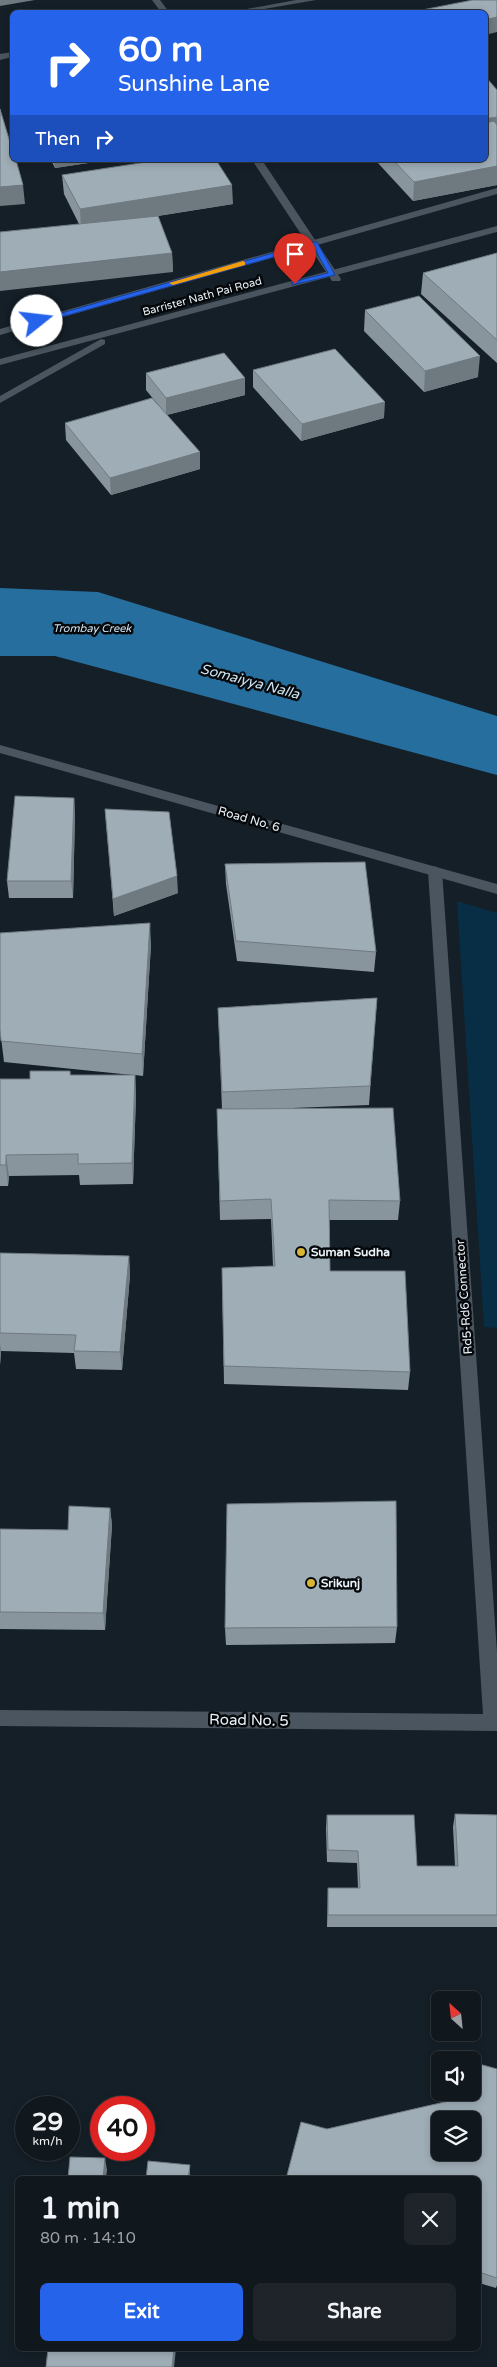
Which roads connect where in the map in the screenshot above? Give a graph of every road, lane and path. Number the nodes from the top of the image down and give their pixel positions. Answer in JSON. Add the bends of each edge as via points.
{"nodes":[{"id":1,"x":312,"y":0,"type":"edge"},
{"id":2,"x":247,"y":10,"type":"edge"},
{"id":3,"x":258,"y":162,"type":"edge"},
{"id":4,"x":497,"y":192,"type":"edge"},
{"id":5,"x":497,"y":229,"type":"edge"},
{"id":6,"x":315,"y":243,"type":"junction"},
{"id":7,"x":334,"y":276,"type":"junction"},
{"id":8,"x":124,"y":329,"type":"junction"},
{"id":9,"x":0,"y":332,"type":"edge"},
{"id":10,"x":0,"y":362,"type":"edge"},
{"id":11,"x":0,"y":400,"type":"edge"},
{"id":12,"x":0,"y":749,"type":"edge"},
{"id":13,"x":435,"y":871,"type":"junction"},
{"id":14,"x":497,"y":889,"type":"edge"},
{"id":15,"x":0,"y":1718,"type":"edge"},
{"id":16,"x":495,"y":1723,"type":"edge"}],
"edges":[{"from":1,"to":2,"type":"street"},
{"from":3,"to":6,"type":"street"},
{"from":4,"to":6,"type":"street"},
{"from":5,"to":7,"type":"street","name":"Barrister Nath Pai Road"},
{"from":6,"to":7,"type":"street"},
{"from":6,"to":9,"type":"street"},
{"from":7,"to":8,"type":"street","name":"Barrister Nath Pai Road"},
{"from":8,"to":10,"type":"street","name":"Barrister Nath Pai Road"},
{"from":8,"to":11,"type":"street"},
{"from":12,"to":13,"type":"street","name":"Road No. 6"},
{"from":13,"to":14,"type":"street","name":"Road No. 6"},
{"from":13,"to":16,"type":"street","name":"Rd5-Rd6 Connector"},
{"from":15,"to":16,"type":"street","name":"Road No. 5"}]}
